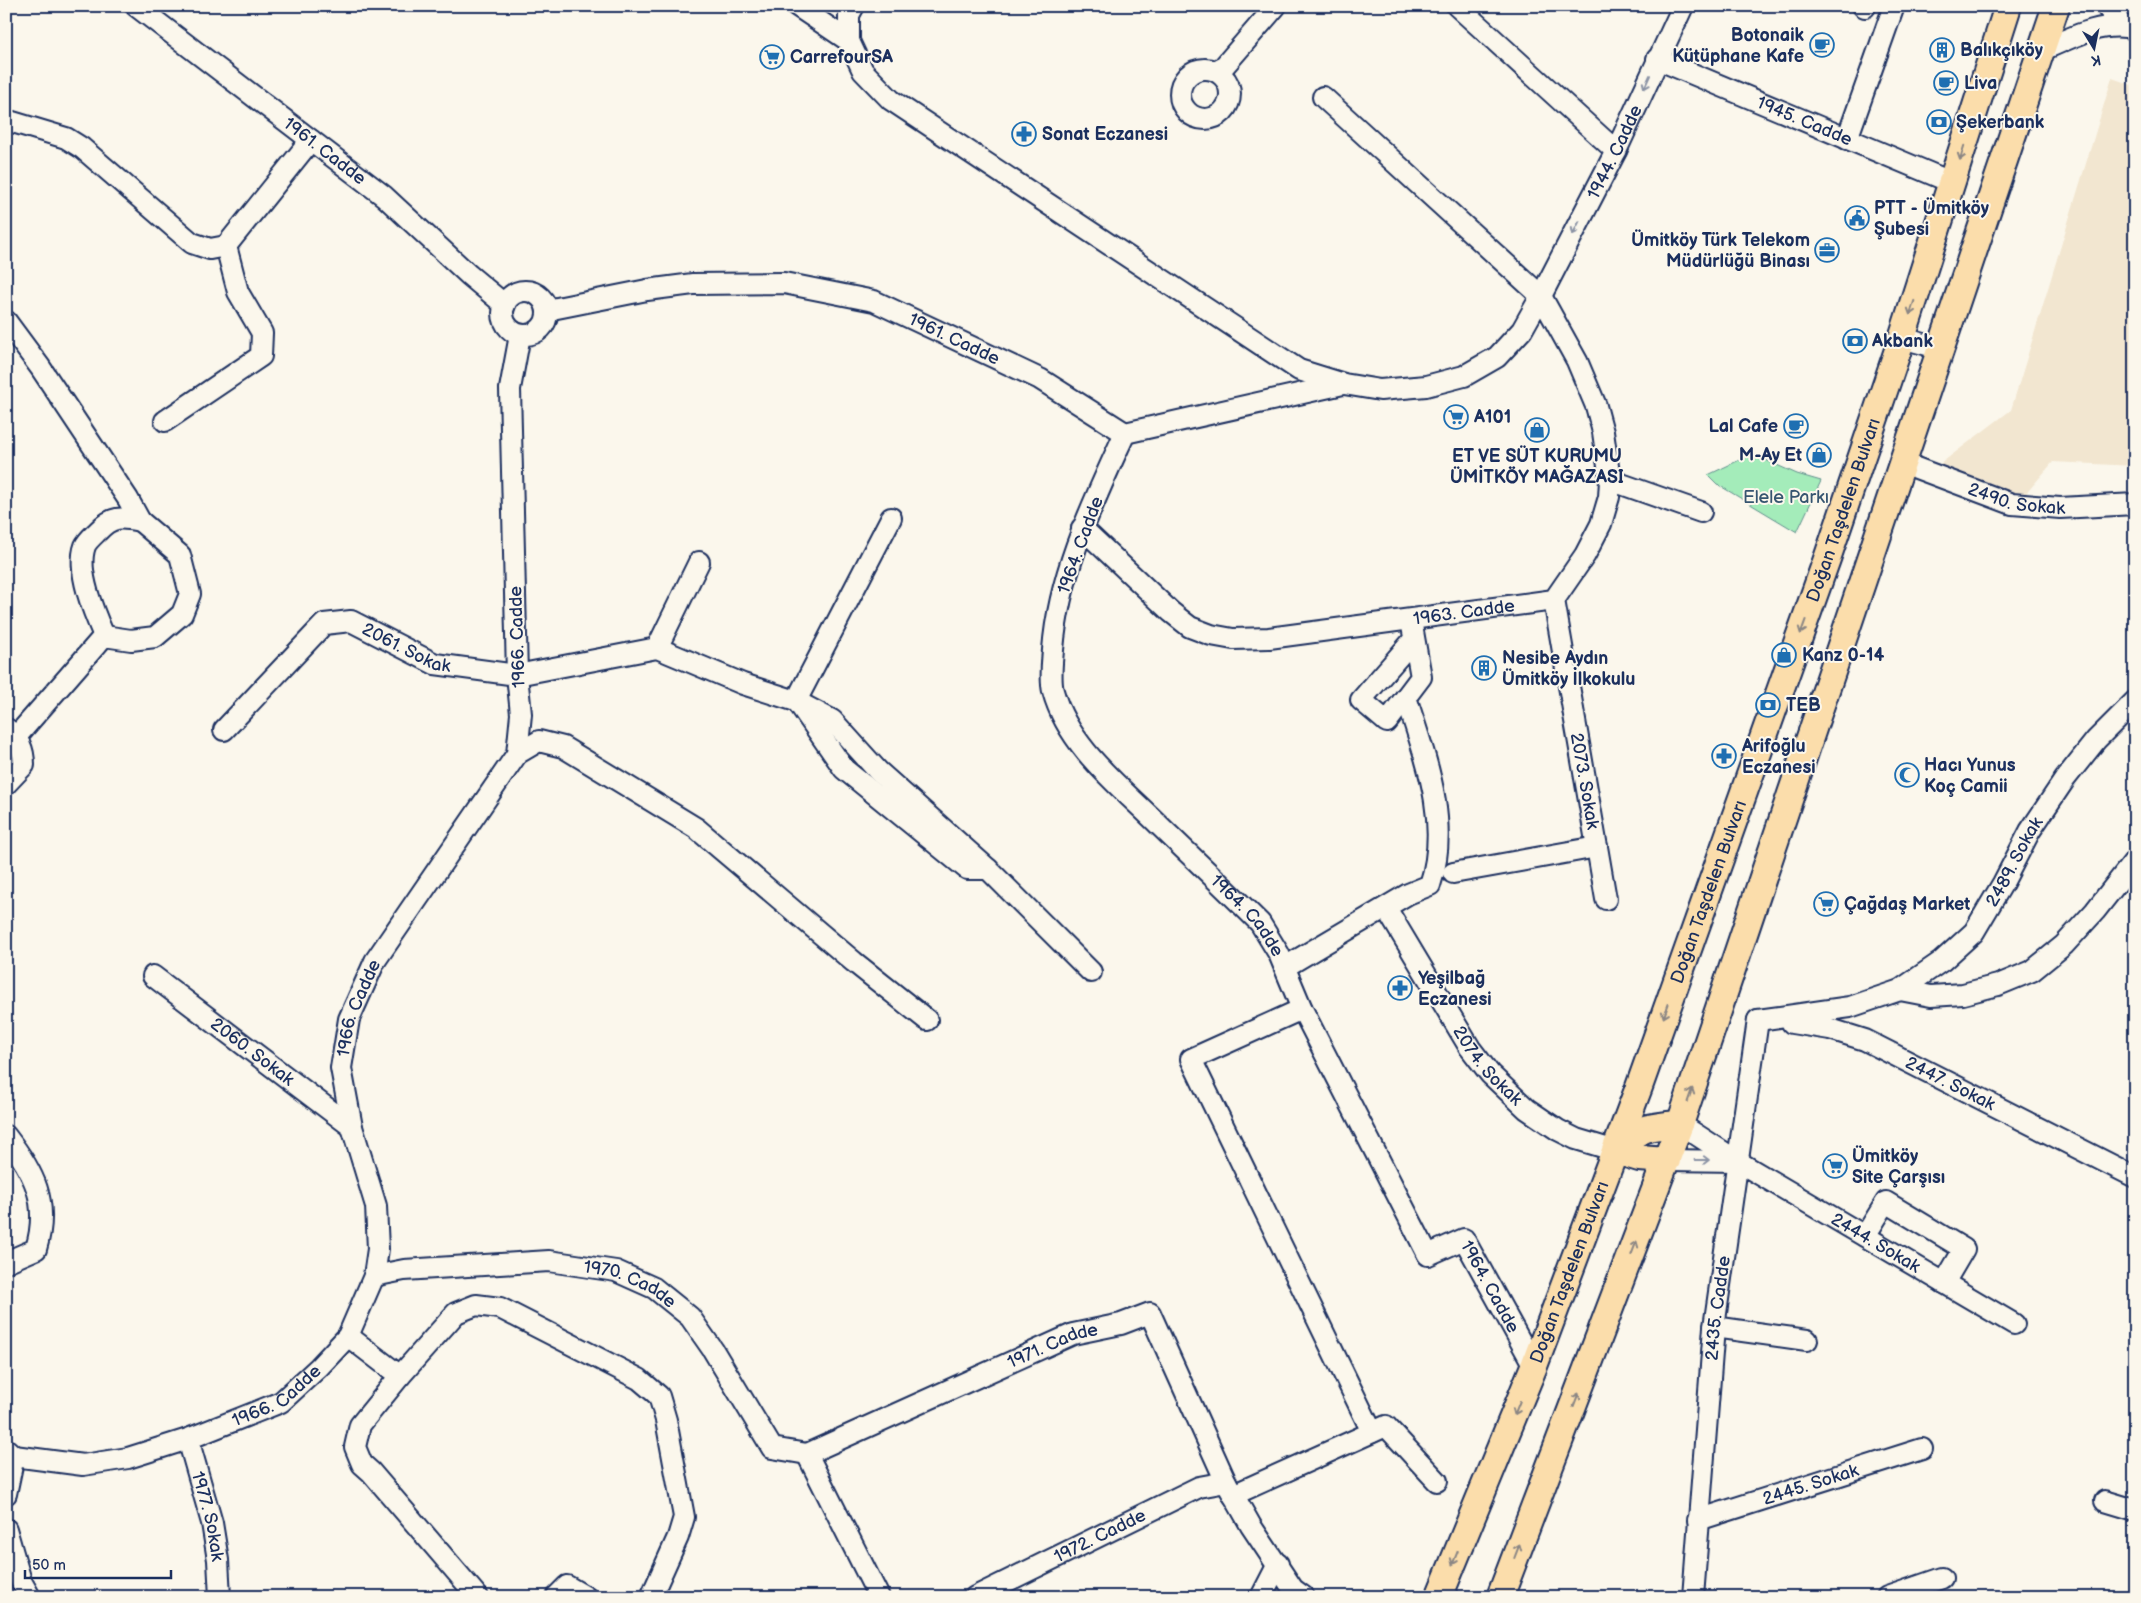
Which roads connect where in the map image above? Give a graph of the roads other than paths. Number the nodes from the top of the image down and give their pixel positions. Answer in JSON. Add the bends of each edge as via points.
{"nodes":[{"id":1,"x":136,"y":6,"type":"edge"},
{"id":2,"x":797,"y":6,"type":"edge"},
{"id":3,"x":854,"y":6,"type":"edge"},
{"id":4,"x":1276,"y":6,"type":"edge"},
{"id":5,"x":1457,"y":6,"type":"edge"},
{"id":6,"x":1683,"y":6,"type":"edge"},
{"id":7,"x":1894,"y":6,"type":"edge"},
{"id":8,"x":2008,"y":6,"type":"edge"},
{"id":9,"x":2056,"y":6,"type":"edge"},
{"id":10,"x":2106,"y":6,"type":"edge"},
{"id":11,"x":2129,"y":27,"type":"edge"},
{"id":12,"x":849,"y":41,"type":"junction"},
{"id":13,"x":2041,"y":50,"type":"junction"},
{"id":14,"x":1657,"y":59,"type":"junction"},
{"id":15,"x":1219,"y":72,"type":"dead end"},
{"id":16,"x":1323,"y":97,"type":"dead end"},
{"id":17,"x":6,"y":120,"type":"edge"},
{"id":18,"x":1848,"y":139,"type":"junction"},
{"id":19,"x":311,"y":140,"type":"junction"},
{"id":20,"x":1616,"y":151,"type":"junction"},
{"id":21,"x":1953,"y":183,"type":"junction"},
{"id":22,"x":226,"y":246,"type":"junction"},
{"id":23,"x":1541,"y":296,"type":"junction"},
{"id":24,"x":504,"y":305,"type":"junction"},
{"id":25,"x":547,"y":310,"type":"junction"},
{"id":26,"x":6,"y":322,"type":"edge"},
{"id":27,"x":520,"y":335,"type":"junction"},
{"id":28,"x":1902,"y":338,"type":"junction"},
{"id":29,"x":1942,"y":349,"type":"junction"},
{"id":30,"x":1344,"y":384,"type":"junction"},
{"id":31,"x":165,"y":421,"type":"dead end"},
{"id":32,"x":1125,"y":433,"type":"junction"},
{"id":33,"x":1903,"y":463,"type":"junction"},
{"id":34,"x":1610,"y":480,"type":"junction"},
{"id":35,"x":2135,"y":504,"type":"edge"},
{"id":36,"x":1701,"y":512,"type":"dead end"},
{"id":37,"x":891,"y":518,"type":"dead end"},
{"id":38,"x":140,"y":521,"type":"junction"},
{"id":39,"x":1082,"y":528,"type":"junction"},
{"id":40,"x":698,"y":562,"type":"dead end"},
{"id":41,"x":1554,"y":600,"type":"junction"},
{"id":42,"x":1413,"y":630,"type":"junction"},
{"id":43,"x":104,"y":636,"type":"junction"},
{"id":44,"x":656,"y":648,"type":"junction"},
{"id":45,"x":517,"y":675,"type":"junction"},
{"id":46,"x":1406,"y":697,"type":"junction"},
{"id":47,"x":2135,"y":700,"type":"edge"},
{"id":48,"x":796,"y":701,"type":"junction"},
{"id":49,"x":224,"y":730,"type":"dead end"},
{"id":50,"x":16,"y":739,"type":"edge"},
{"id":51,"x":517,"y":754,"type":"junction"},
{"id":52,"x":6,"y":784,"type":"edge"},
{"id":53,"x":1597,"y":847,"type":"junction"},
{"id":54,"x":2135,"y":860,"type":"edge"},
{"id":55,"x":1453,"y":873,"type":"dead end"},
{"id":56,"x":1606,"y":899,"type":"dead end"},
{"id":57,"x":1386,"y":908,"type":"junction"},
{"id":58,"x":1285,"y":967,"type":"junction"},
{"id":59,"x":1091,"y":972,"type":"dead end"},
{"id":60,"x":153,"y":976,"type":"dead end"},
{"id":61,"x":1900,"y":990,"type":"junction"},
{"id":62,"x":1302,"y":1009,"type":"junction"},
{"id":63,"x":927,"y":1020,"type":"dead end"},
{"id":64,"x":1758,"y":1020,"type":"junction"},
{"id":65,"x":1680,"y":1124,"type":"junction"},
{"id":66,"x":352,"y":1126,"type":"junction"},
{"id":67,"x":6,"y":1136,"type":"edge"},
{"id":68,"x":1616,"y":1150,"type":"junction"},
{"id":69,"x":1667,"y":1160,"type":"junction"},
{"id":70,"x":1737,"y":1160,"type":"junction"},
{"id":71,"x":2135,"y":1177,"type":"edge"},
{"id":72,"x":1865,"y":1236,"type":"junction"},
{"id":73,"x":6,"y":1262,"type":"edge"},
{"id":74,"x":374,"y":1276,"type":"junction"},
{"id":75,"x":1944,"y":1282,"type":"junction"},
{"id":76,"x":2014,"y":1324,"type":"dead end"},
{"id":77,"x":1714,"y":1327,"type":"junction"},
{"id":78,"x":348,"y":1336,"type":"junction"},
{"id":79,"x":1807,"y":1340,"type":"dead end"},
{"id":80,"x":1534,"y":1366,"type":"junction"},
{"id":81,"x":400,"y":1376,"type":"junction"},
{"id":82,"x":1372,"y":1432,"type":"junction"},
{"id":83,"x":188,"y":1439,"type":"junction"},
{"id":84,"x":1922,"y":1449,"type":"dead end"},
{"id":85,"x":10,"y":1453,"type":"edge"},
{"id":86,"x":807,"y":1454,"type":"junction"},
{"id":87,"x":1437,"y":1481,"type":"dead end"},
{"id":88,"x":1230,"y":1489,"type":"junction"},
{"id":89,"x":6,"y":1494,"type":"edge"},
{"id":90,"x":2105,"y":1501,"type":"dead end"},
{"id":91,"x":2135,"y":1510,"type":"edge"},
{"id":92,"x":1698,"y":1520,"type":"junction"},
{"id":93,"x":6,"y":1529,"type":"edge"},
{"id":94,"x":1278,"y":1564,"type":"junction"},
{"id":95,"x":1942,"y":1578,"type":"dead end"},
{"id":96,"x":30,"y":1597,"type":"edge"},
{"id":97,"x":220,"y":1597,"type":"edge"},
{"id":98,"x":478,"y":1597,"type":"edge"},
{"id":99,"x":556,"y":1597,"type":"edge"},
{"id":100,"x":586,"y":1597,"type":"edge"},
{"id":101,"x":651,"y":1597,"type":"edge"},
{"id":102,"x":879,"y":1597,"type":"edge"},
{"id":103,"x":975,"y":1597,"type":"edge"},
{"id":104,"x":1261,"y":1597,"type":"edge"},
{"id":105,"x":1304,"y":1597,"type":"edge"},
{"id":106,"x":1439,"y":1597,"type":"edge"},
{"id":107,"x":1500,"y":1597,"type":"edge"},
{"id":108,"x":1693,"y":1597,"type":"edge"},
{"id":109,"x":1887,"y":1597,"type":"edge"}],
"edges":[{"from":1,"to":19,"type":"street","name":"1961. Cadde"},
{"from":2,"to":12,"type":"street"},
{"from":3,"to":12,"type":"street","via":[[849,15]]},
{"from":4,"to":15,"type":"street"},
{"from":5,"to":20,"type":"street"},
{"from":6,"to":14,"type":"street","name":"1944. Cadde"},
{"from":7,"to":18,"type":"street"},
{"from":8,"to":21,"type":"main road","name":"Doğan Taşdelen Bulvarı","one_way":true},
{"from":9,"to":13,"type":"main road"},
{"from":10,"to":11,"type":"street"},
{"from":11,"to":13,"type":"street","via":[[2086,32]]},
{"from":12,"to":30,"type":"street","via":[[863,71],[891,100],[1299,370]]},
{"from":13,"to":29,"type":"main road"},
{"from":14,"to":18,"type":"street","name":"1945. Cadde"},
{"from":14,"to":20,"type":"street","name":"1944. Cadde","one_way":true},
{"from":16,"to":23,"type":"street"},
{"from":17,"to":22,"type":"street","via":[[66,138],[82,148],[192,243],[210,248]]},
{"from":18,"to":21,"type":"street","name":"1945. Cadde"},
{"from":19,"to":22,"type":"street"},
{"from":19,"to":24,"type":"street","name":"1961. Cadde","via":[[384,196]]},
{"from":20,"to":23,"type":"street","name":"1944. Cadde","one_way":true},
{"from":21,"to":28,"type":"main road","name":"Doğan Taşdelen Bulvarı","one_way":true},
{"from":22,"to":31,"type":"street","via":[[238,292],[262,333],[261,356]]},
{"from":23,"to":30,"type":"street","name":"1944. Cadde","via":[[1522,330],[1496,357],[1464,376],[1426,386],[1380,390]]},
{"from":23,"to":34,"type":"street","via":[[1587,382],[1602,432]]},
{"from":24,"to":25,"type":"street","via":[[514,294],[528,291],[541,297]]},
{"from":24,"to":27,"type":"street","via":[[507,327]]},
{"from":25,"to":27,"type":"street","via":[[545,324],[540,330],[527,336]]},
{"from":25,"to":32,"type":"street","name":"1961. Cadde","via":[[693,284],[784,283],[874,302],[1040,379]]},
{"from":26,"to":38,"type":"street","via":[[123,490]]},
{"from":27,"to":45,"type":"street","name":"1966. Cadde","via":[[510,389]]},
{"from":28,"to":29,"type":"street"},
{"from":28,"to":68,"type":"main road","name":"Doğan Taşdelen Bulvarı","one_way":true},
{"from":29,"to":33,"type":"main road"},
{"from":30,"to":32,"type":"street"},
{"from":32,"to":39,"type":"street","name":"1964. Cadde"},
{"from":33,"to":35,"type":"street","name":"2490. Sokak","via":[[2012,504],[2060,508]]},
{"from":65,"to":33,"type":"main road","one_way":true},
{"from":34,"to":36,"type":"street"},
{"from":34,"to":41,"type":"street","via":[[1609,497],[1600,524],[1585,555]]},
{"from":37,"to":48,"type":"street"},
{"from":38,"to":43,"type":"street","via":[[121,517],[104,525],[85,545],[83,571],[92,607]]},
{"from":38,"to":43,"type":"street","via":[[180,555],[190,594],[182,614],[155,637],[131,640]]},
{"from":39,"to":42,"type":"street","name":"1963. Cadde","via":[[1171,612],[1190,627],[1211,635],[1233,639]]},
{"from":39,"to":58,"type":"street","name":"1964. Cadde","via":[[1065,580],[1054,636],[1053,690],[1061,712],[1072,733],[1102,769],[1260,923]]},
{"from":40,"to":44,"type":"street"},
{"from":41,"to":42,"type":"street","name":"1963. Cadde"},
{"from":41,"to":53,"type":"street","name":"2073. Sokak"},
{"from":42,"to":46,"type":"street","via":[[1421,677]]},
{"from":42,"to":46,"type":"street","via":[[1361,700],[1387,722]]},
{"from":43,"to":50,"type":"street"},
{"from":44,"to":45,"type":"street","name":"2061. Sokak"},
{"from":44,"to":48,"type":"street","via":[[743,684]]},
{"from":45,"to":49,"type":"street","name":"2061. Sokak","via":[[435,664],[351,621],[324,624]]},
{"from":45,"to":51,"type":"street","name":"1966. Cadde","via":[[521,714]]},
{"from":46,"to":57,"type":"street","via":[[1429,767],[1435,798],[1435,864],[1430,885]]},
{"from":47,"to":61,"type":"street","name":"2489. Sokak","via":[[2096,740],[2065,779],[2030,831],[1974,932],[1942,961]]},
{"from":48,"to":59,"type":"street","via":[[844,769],[967,869],[988,869]]},
{"from":50,"to":52,"type":"street","via":[[24,765]]},
{"from":51,"to":63,"type":"street","via":[[539,741],[563,747],[696,828]]},
{"from":51,"to":66,"type":"street","name":"1966. Cadde","via":[[371,969],[349,1019],[342,1068]]},
{"from":53,"to":55,"type":"street","name":"2073. Sokak"},
{"from":53,"to":56,"type":"street"},
{"from":54,"to":61,"type":"street","via":[[2064,945],[2032,971],[1998,985],[1962,994],[1931,996]]},
{"from":57,"to":58,"type":"street"},
{"from":57,"to":68,"type":"street","name":"2074. Sokak","via":[[1470,1048],[1490,1074],[1527,1109],[1558,1130],[1576,1139]]},
{"from":58,"to":62,"type":"street","name":"1964. Cadde"},
{"from":60,"to":66,"type":"street","name":"2060. Sokak"},
{"from":61,"to":64,"type":"street","name":"2489. Sokak","via":[[1850,1007]]},
{"from":62,"to":80,"type":"street","name":"1964. Cadde","via":[[1428,1254],[1464,1239]]},
{"from":62,"to":82,"type":"street","via":[[1191,1059]]},
{"from":64,"to":70,"type":"street","name":"2435. Cadde"},
{"from":64,"to":71,"type":"street","name":"2447. Sokak","via":[[1830,1029],[1865,1040]]},
{"from":65,"to":68,"type":"main road","via":[[1640,1130]]},
{"from":65,"to":69,"type":"main road"},
{"from":65,"to":70,"type":"street","name":"2444. Sokak"},
{"from":66,"to":74,"type":"street","name":"1966. Cadde","via":[[376,1206],[378,1249]]},
{"from":67,"to":73,"type":"street","via":[[28,1165],[40,1195],[42,1231],[36,1249]]},
{"from":68,"to":69,"type":"main road","via":[[1639,1158]]},
{"from":68,"to":80,"type":"main road","name":"Doğan Taşdelen Bulvarı"},
{"from":69,"to":70,"type":"street","one_way":true},
{"from":107,"to":69,"type":"main road","one_way":true},
{"from":70,"to":72,"type":"street","name":"2444. Sokak"},
{"from":70,"to":77,"type":"street","name":"2435. Cadde"},
{"from":72,"to":75,"type":"street","name":"2444. Sokak"},
{"from":72,"to":75,"type":"street","via":[[1886,1202],[1964,1249]]},
{"from":74,"to":78,"type":"street","name":"1966. Cadde"},
{"from":74,"to":86,"type":"street","name":"1970. Cadde","via":[[404,1270],[549,1261],[616,1271],[654,1288],[690,1317],[772,1448]]},
{"from":75,"to":76,"type":"street","name":"2444. Sokak"},
{"from":77,"to":79,"type":"street"},
{"from":77,"to":92,"type":"street","name":"2435. Cadde"},
{"from":78,"to":81,"type":"street"},
{"from":78,"to":83,"type":"street","name":"1966. Cadde","via":[[281,1402]]},
{"from":80,"to":106,"type":"main road","name":"Doğan Taşdelen Bulvarı","one_way":true},
{"from":81,"to":98,"type":"street","via":[[360,1425],[356,1447],[362,1464]]},
{"from":81,"to":101,"type":"street","via":[[456,1313],[476,1305],[500,1308],[639,1380],[659,1396],[684,1517]]},
{"from":82,"to":87,"type":"street","via":[[1386,1426]]},
{"from":82,"to":88,"type":"street","name":"1972. Cadde"},
{"from":83,"to":85,"type":"street","name":"1966. Cadde","via":[[128,1458],[83,1465]]},
{"from":83,"to":97,"type":"street","name":"1977. Sokak","via":[[212,1523]]},
{"from":84,"to":92,"type":"street","name":"2445. Sokak"},
{"from":85,"to":89,"type":"street"},
{"from":86,"to":88,"type":"street","name":"1971. Cadde","via":[[1073,1334],[1121,1324],[1150,1313]]},
{"from":86,"to":102,"type":"street"},
{"from":88,"to":94,"type":"street","name":"1971. Cadde"},
{"from":88,"to":103,"type":"street","name":"1972. Cadde","via":[[1199,1487]]},
{"from":90,"to":91,"type":"street"},
{"from":92,"to":108,"type":"street","name":"2435. Cadde"},
{"from":93,"to":96,"type":"street","via":[[21,1581]]},
{"from":94,"to":104,"type":"street"},
{"from":94,"to":105,"type":"street","name":"1971. Cadde","via":[[1293,1589]]},
{"from":95,"to":109,"type":"street"},
{"from":99,"to":100,"type":"street","via":[[567,1586]]}]}
